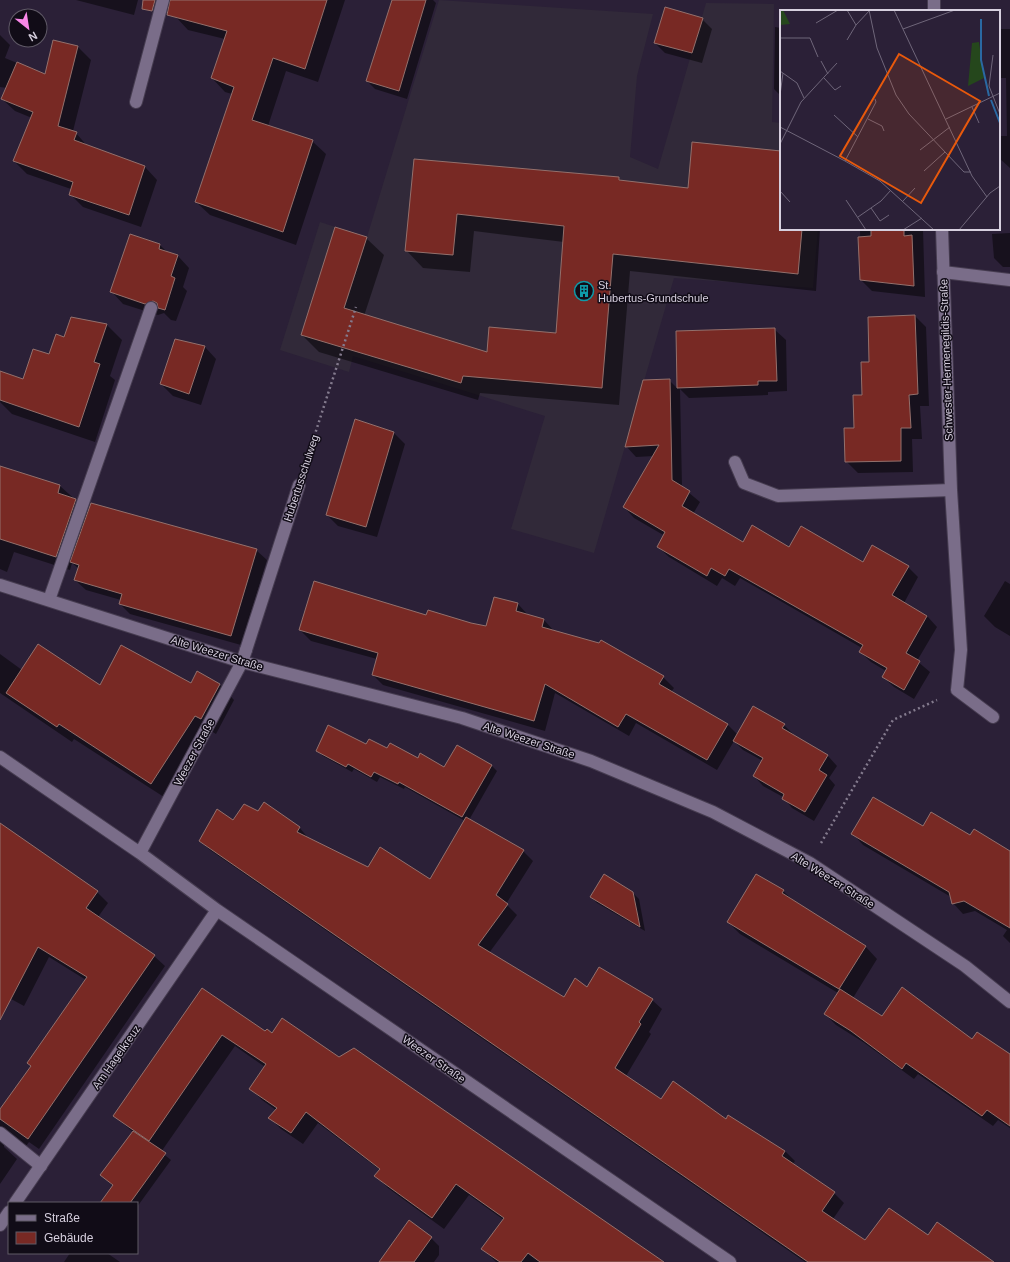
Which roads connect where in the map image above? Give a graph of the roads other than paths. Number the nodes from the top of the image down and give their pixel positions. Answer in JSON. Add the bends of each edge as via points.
{"nodes":[{"id":1,"x":163,"y":0,"type":"edge"},
{"id":2,"x":136,"y":102,"type":"dead end"},
{"id":3,"x":942,"y":230,"type":"edge"},
{"id":4,"x":943,"y":272,"type":"junction"},
{"id":5,"x":1010,"y":280,"type":"edge"},
{"id":6,"x":151,"y":308,"type":"dead end"},
{"id":7,"x":735,"y":462,"type":"dead end"},
{"id":8,"x":299,"y":485,"type":"road end"},
{"id":9,"x":951,"y":490,"type":"junction"},
{"id":10,"x":0,"y":586,"type":"edge"},
{"id":11,"x":49,"y":600,"type":"junction"},
{"id":12,"x":246,"y":650,"type":"joint"},
{"id":13,"x":242,"y":662,"type":"junction"},
{"id":14,"x":993,"y":717,"type":"dead end"},
{"id":15,"x":0,"y":757,"type":"edge"},
{"id":16,"x":140,"y":854,"type":"junction"},
{"id":17,"x":217,"y":910,"type":"junction"},
{"id":18,"x":1010,"y":1002,"type":"edge"},
{"id":19,"x":0,"y":1133,"type":"edge"},
{"id":20,"x":41,"y":1166,"type":"junction"},
{"id":21,"x":16,"y":1202,"type":"edge"},
{"id":22,"x":8,"y":1213,"type":"edge"},
{"id":23,"x":0,"y":1225,"type":"edge"},
{"id":24,"x":730,"y":1262,"type":"edge"}],
"edges":[{"from":1,"to":2,"type":"street"},
{"from":3,"to":4,"type":"street","name":"Schwester-Hermenegildis-Straße"},
{"from":4,"to":5,"type":"street"},
{"from":4,"to":9,"type":"street","name":"Schwester-Hermenegildis-Straße"},
{"from":6,"to":11,"type":"street"},
{"from":7,"to":9,"type":"street","via":[[744,483],[778,496]]},
{"from":8,"to":12,"type":"street","name":"Hubertusschulweg"},
{"from":9,"to":14,"type":"street","name":"Schwester-Hermenegildis-Straße","via":[[961,650],[957,690]]},
{"from":10,"to":11,"type":"street","name":"Alte Weezer Straße"},
{"from":11,"to":13,"type":"street","name":"Alte Weezer Straße"},
{"from":12,"to":13,"type":"street","name":"Weezer Straße"},
{"from":13,"to":16,"type":"street","name":"Weezer Straße"},
{"from":13,"to":18,"type":"street","name":"Alte Weezer Straße","via":[[462,718],[591,761],[713,812],[810,863],[965,966]]},
{"from":15,"to":16,"type":"street","name":"Weezer Straße"},
{"from":16,"to":17,"type":"street","name":"Weezer Straße"},
{"from":17,"to":20,"type":"street","name":"Am Hagelkreuz"},
{"from":17,"to":24,"type":"street","name":"Weezer Straße"},
{"from":19,"to":20,"type":"street"},
{"from":20,"to":21,"type":"street","name":"Am Hagelkreuz"},
{"from":22,"to":23,"type":"street"}]}
